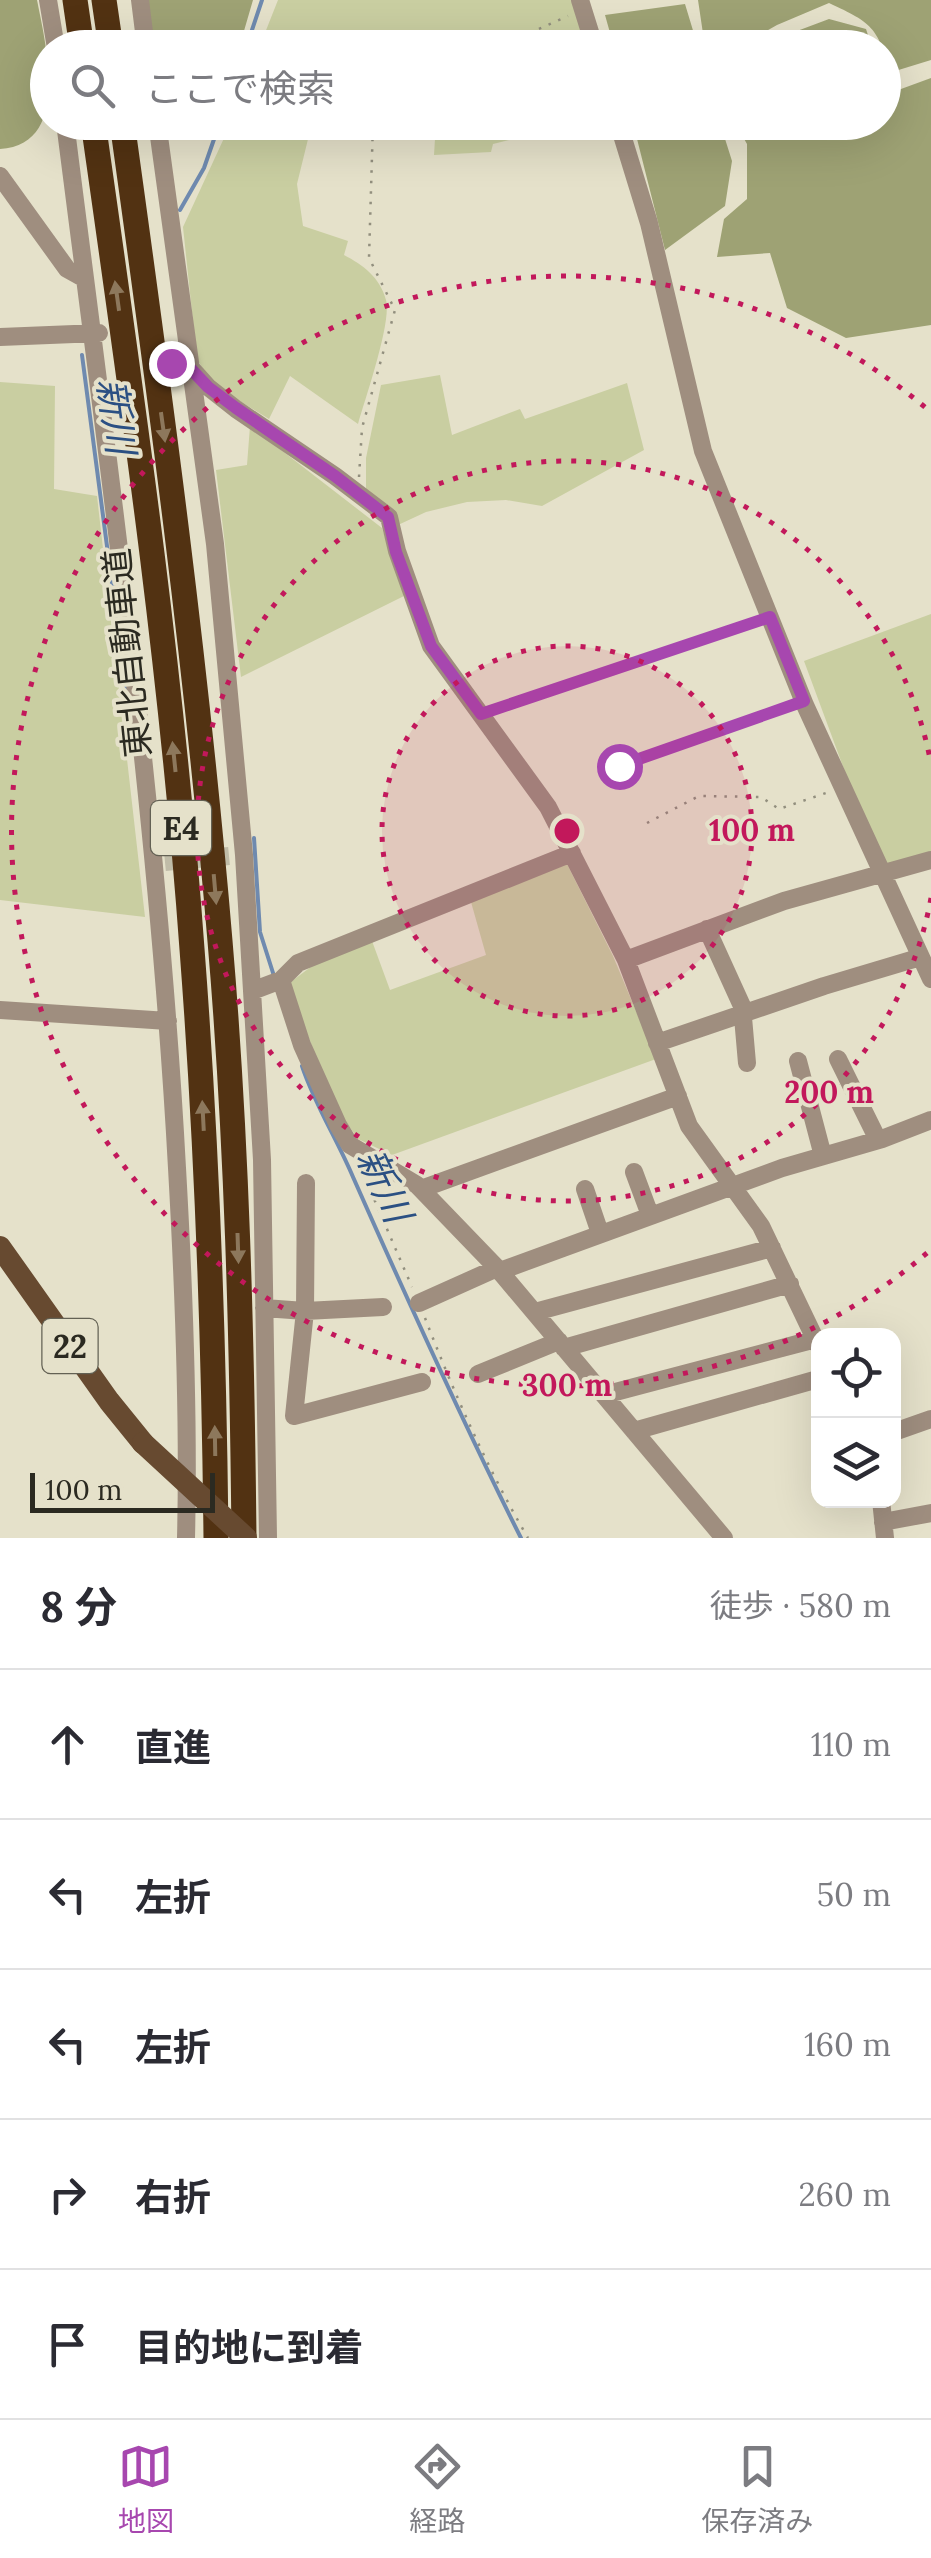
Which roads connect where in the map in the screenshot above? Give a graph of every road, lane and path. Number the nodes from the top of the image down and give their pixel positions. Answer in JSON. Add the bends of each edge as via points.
{"nodes":[{"id":1,"x":48,"y":0,"type":"edge"},
{"id":2,"x":76,"y":0,"type":"edge"},
{"id":3,"x":104,"y":0,"type":"edge"},
{"id":4,"x":140,"y":0,"type":"edge"},
{"id":5,"x":582,"y":5,"type":"edge"},
{"id":6,"x":53,"y":30,"type":"edge"},
{"id":7,"x":80,"y":30,"type":"edge"},
{"id":8,"x":108,"y":30,"type":"edge"},
{"id":9,"x":144,"y":30,"type":"edge"},
{"id":10,"x":534,"y":30,"type":"edge"},
{"id":11,"x":590,"y":30,"type":"edge"},
{"id":12,"x":68,"y":140,"type":"edge"},
{"id":13,"x":95,"y":140,"type":"edge"},
{"id":14,"x":124,"y":140,"type":"edge"},
{"id":15,"x":159,"y":140,"type":"edge"},
{"id":16,"x":372,"y":140,"type":"edge"},
{"id":17,"x":624,"y":140,"type":"edge"},
{"id":18,"x":0,"y":176,"type":"edge"},
{"id":19,"x":85,"y":279,"type":"junction"},
{"id":20,"x":98,"y":333,"type":"junction"},
{"id":21,"x":0,"y":336,"type":"edge"},
{"id":22,"x":171,"y":363,"type":"dead end"},
{"id":23,"x":190,"y":368,"type":"junction"},
{"id":24,"x":358,"y":494,"type":"junction"},
{"id":25,"x":770,"y":617,"type":"junction"},
{"id":26,"x":804,"y":701,"type":"junction"},
{"id":27,"x":481,"y":714,"type":"junction"},
{"id":28,"x":619,"y":766,"type":"dead end"},
{"id":29,"x":842,"y":787,"type":"junction"},
{"id":30,"x":648,"y":823,"type":"dead end"},
{"id":31,"x":572,"y":853,"type":"junction"},
{"id":32,"x":931,"y":860,"type":"edge"},
{"id":33,"x":881,"y":874,"type":"junction"},
{"id":34,"x":707,"y":929,"type":"junction"},
{"id":35,"x":921,"y":957,"type":"junction"},
{"id":36,"x":626,"y":960,"type":"junction"},
{"id":37,"x":931,"y":979,"type":"edge"},
{"id":38,"x":267,"y":986,"type":"junction"},
{"id":39,"x":0,"y":1010,"type":"edge"},
{"id":40,"x":742,"y":1013,"type":"junction"},
{"id":41,"x":168,"y":1020,"type":"junction"},
{"id":42,"x":658,"y":1043,"type":"junction"},
{"id":43,"x":838,"y":1059,"type":"dead end"},
{"id":44,"x":798,"y":1061,"type":"dead end"},
{"id":45,"x":747,"y":1063,"type":"dead end"},
{"id":46,"x":678,"y":1096,"type":"junction"},
{"id":47,"x":931,"y":1120,"type":"edge"},
{"id":48,"x":878,"y":1140,"type":"junction"},
{"id":49,"x":350,"y":1144,"type":"junction"},
{"id":50,"x":824,"y":1156,"type":"junction"},
{"id":51,"x":634,"y":1172,"type":"dead end"},
{"id":52,"x":306,"y":1183,"type":"dead end"},
{"id":53,"x":732,"y":1186,"type":"junction"},
{"id":54,"x":420,"y":1189,"type":"junction"},
{"id":55,"x":585,"y":1189,"type":"dead end"},
{"id":56,"x":650,"y":1215,"type":"junction"},
{"id":57,"x":600,"y":1234,"type":"junction"},
{"id":58,"x":0,"y":1247,"type":"edge"},
{"id":59,"x":772,"y":1248,"type":"junction"},
{"id":60,"x":499,"y":1269,"type":"junction"},
{"id":61,"x":790,"y":1284,"type":"junction"},
{"id":62,"x":420,"y":1303,"type":"junction"},
{"id":63,"x":383,"y":1306,"type":"dead end"},
{"id":64,"x":264,"y":1308,"type":"junction"},
{"id":65,"x":305,"y":1311,"type":"junction"},
{"id":66,"x":535,"y":1312,"type":"junction"},
{"id":67,"x":811,"y":1329,"type":"edge"},
{"id":68,"x":811,"y":1343,"type":"edge"},
{"id":69,"x":562,"y":1345,"type":"junction"},
{"id":70,"x":478,"y":1374,"type":"dead end"},
{"id":71,"x":811,"y":1381,"type":"edge"},
{"id":72,"x":422,"y":1382,"type":"dead end"},
{"id":73,"x":604,"y":1395,"type":"junction"},
{"id":74,"x":931,"y":1419,"type":"edge"},
{"id":75,"x":901,"y":1430,"type":"edge"},
{"id":76,"x":634,"y":1431,"type":"junction"},
{"id":77,"x":931,"y":1514,"type":"edge"},
{"id":78,"x":884,"y":1530,"type":"edge"},
{"id":79,"x":186,"y":1538,"type":"edge"},
{"id":80,"x":216,"y":1538,"type":"edge"},
{"id":81,"x":245,"y":1538,"type":"edge"},
{"id":82,"x":268,"y":1538,"type":"edge"},
{"id":83,"x":528,"y":1538,"type":"edge"},
{"id":84,"x":724,"y":1538,"type":"edge"}],
"edges":[{"from":1,"to":6,"type":"street"},
{"from":2,"to":7,"type":"highway"},
{"from":3,"to":8,"type":"highway"},
{"from":4,"to":9,"type":"street"},
{"from":5,"to":10,"type":"path"},
{"from":5,"to":11,"type":"street"},
{"from":12,"to":19,"type":"street"},
{"from":80,"to":13,"type":"highway","name":"東北自動車道","number":"E4","one_way":true,"via":[[210,1240],[192,946],[159,618]]},
{"from":14,"to":81,"type":"highway","name":"東北自動車道","number":"E4","one_way":true,"via":[[187,615],[220,943]]},
{"from":15,"to":23,"type":"street"},
{"from":16,"to":24,"type":"path","via":[[369,258],[395,310],[362,428]]},
{"from":17,"to":25,"type":"street","via":[[703,451]]},
{"from":18,"to":19,"type":"street","via":[[67,269]]},
{"from":19,"to":20,"type":"street"},
{"from":20,"to":21,"type":"street"},
{"from":20,"to":41,"type":"street","via":[[160,863]]},
{"from":22,"to":23,"type":"street"},
{"from":23,"to":24,"type":"street"},
{"from":23,"to":38,"type":"street","via":[[215,544],[237,855]]},
{"from":24,"to":27,"type":"street","via":[[388,517],[431,646]]},
{"from":25,"to":26,"type":"street"},
{"from":25,"to":27,"type":"path"},
{"from":26,"to":28,"type":"path"},
{"from":26,"to":29,"type":"street"},
{"from":27,"to":31,"type":"street","via":[[548,807]]},
{"from":29,"to":30,"type":"path","via":[[779,809],[761,797],[699,796]]},
{"from":29,"to":33,"type":"street"},
{"from":31,"to":36,"type":"street"},
{"from":31,"to":38,"type":"street","via":[[298,962]]},
{"from":32,"to":33,"type":"street"},
{"from":33,"to":34,"type":"street"},
{"from":33,"to":35,"type":"street"},
{"from":34,"to":36,"type":"street"},
{"from":34,"to":40,"type":"street"},
{"from":35,"to":37,"type":"street"},
{"from":35,"to":40,"type":"street"},
{"from":36,"to":42,"type":"street"},
{"from":38,"to":49,"type":"street"},
{"from":38,"to":64,"type":"street"},
{"from":39,"to":41,"type":"street"},
{"from":40,"to":42,"type":"street"},
{"from":40,"to":45,"type":"street"},
{"from":41,"to":79,"type":"street","via":[[189,1422]]},
{"from":42,"to":46,"type":"street"},
{"from":43,"to":48,"type":"street"},
{"from":44,"to":50,"type":"street"},
{"from":46,"to":53,"type":"street","via":[[690,1126]]},
{"from":46,"to":54,"type":"street"},
{"from":47,"to":48,"type":"street"},
{"from":48,"to":50,"type":"street"},
{"from":49,"to":54,"type":"street"},
{"from":49,"to":62,"type":"path"},
{"from":50,"to":53,"type":"street"},
{"from":51,"to":56,"type":"street"},
{"from":52,"to":65,"type":"street"},
{"from":53,"to":56,"type":"street"},
{"from":53,"to":59,"type":"street"},
{"from":54,"to":60,"type":"street"},
{"from":55,"to":57,"type":"street"},
{"from":56,"to":57,"type":"street"},
{"from":57,"to":60,"type":"street"},
{"from":58,"to":81,"type":"main road","number":"22","bridge":true,"via":[[143,1443]]},
{"from":59,"to":61,"type":"street"},
{"from":59,"to":66,"type":"street"},
{"from":60,"to":62,"type":"street"},
{"from":60,"to":66,"type":"street"},
{"from":61,"to":67,"type":"street"},
{"from":61,"to":69,"type":"street"},
{"from":62,"to":83,"type":"path","via":[[448,1378]]},
{"from":63,"to":65,"type":"street"},
{"from":64,"to":65,"type":"street"},
{"from":64,"to":82,"type":"street"},
{"from":65,"to":72,"type":"street","via":[[294,1416]]},
{"from":66,"to":69,"type":"street"},
{"from":68,"to":73,"type":"street"},
{"from":69,"to":70,"type":"street"},
{"from":69,"to":73,"type":"street"},
{"from":71,"to":76,"type":"street"},
{"from":73,"to":76,"type":"street"},
{"from":74,"to":75,"type":"street"},
{"from":76,"to":84,"type":"street"},
{"from":77,"to":78,"type":"street"}]}
